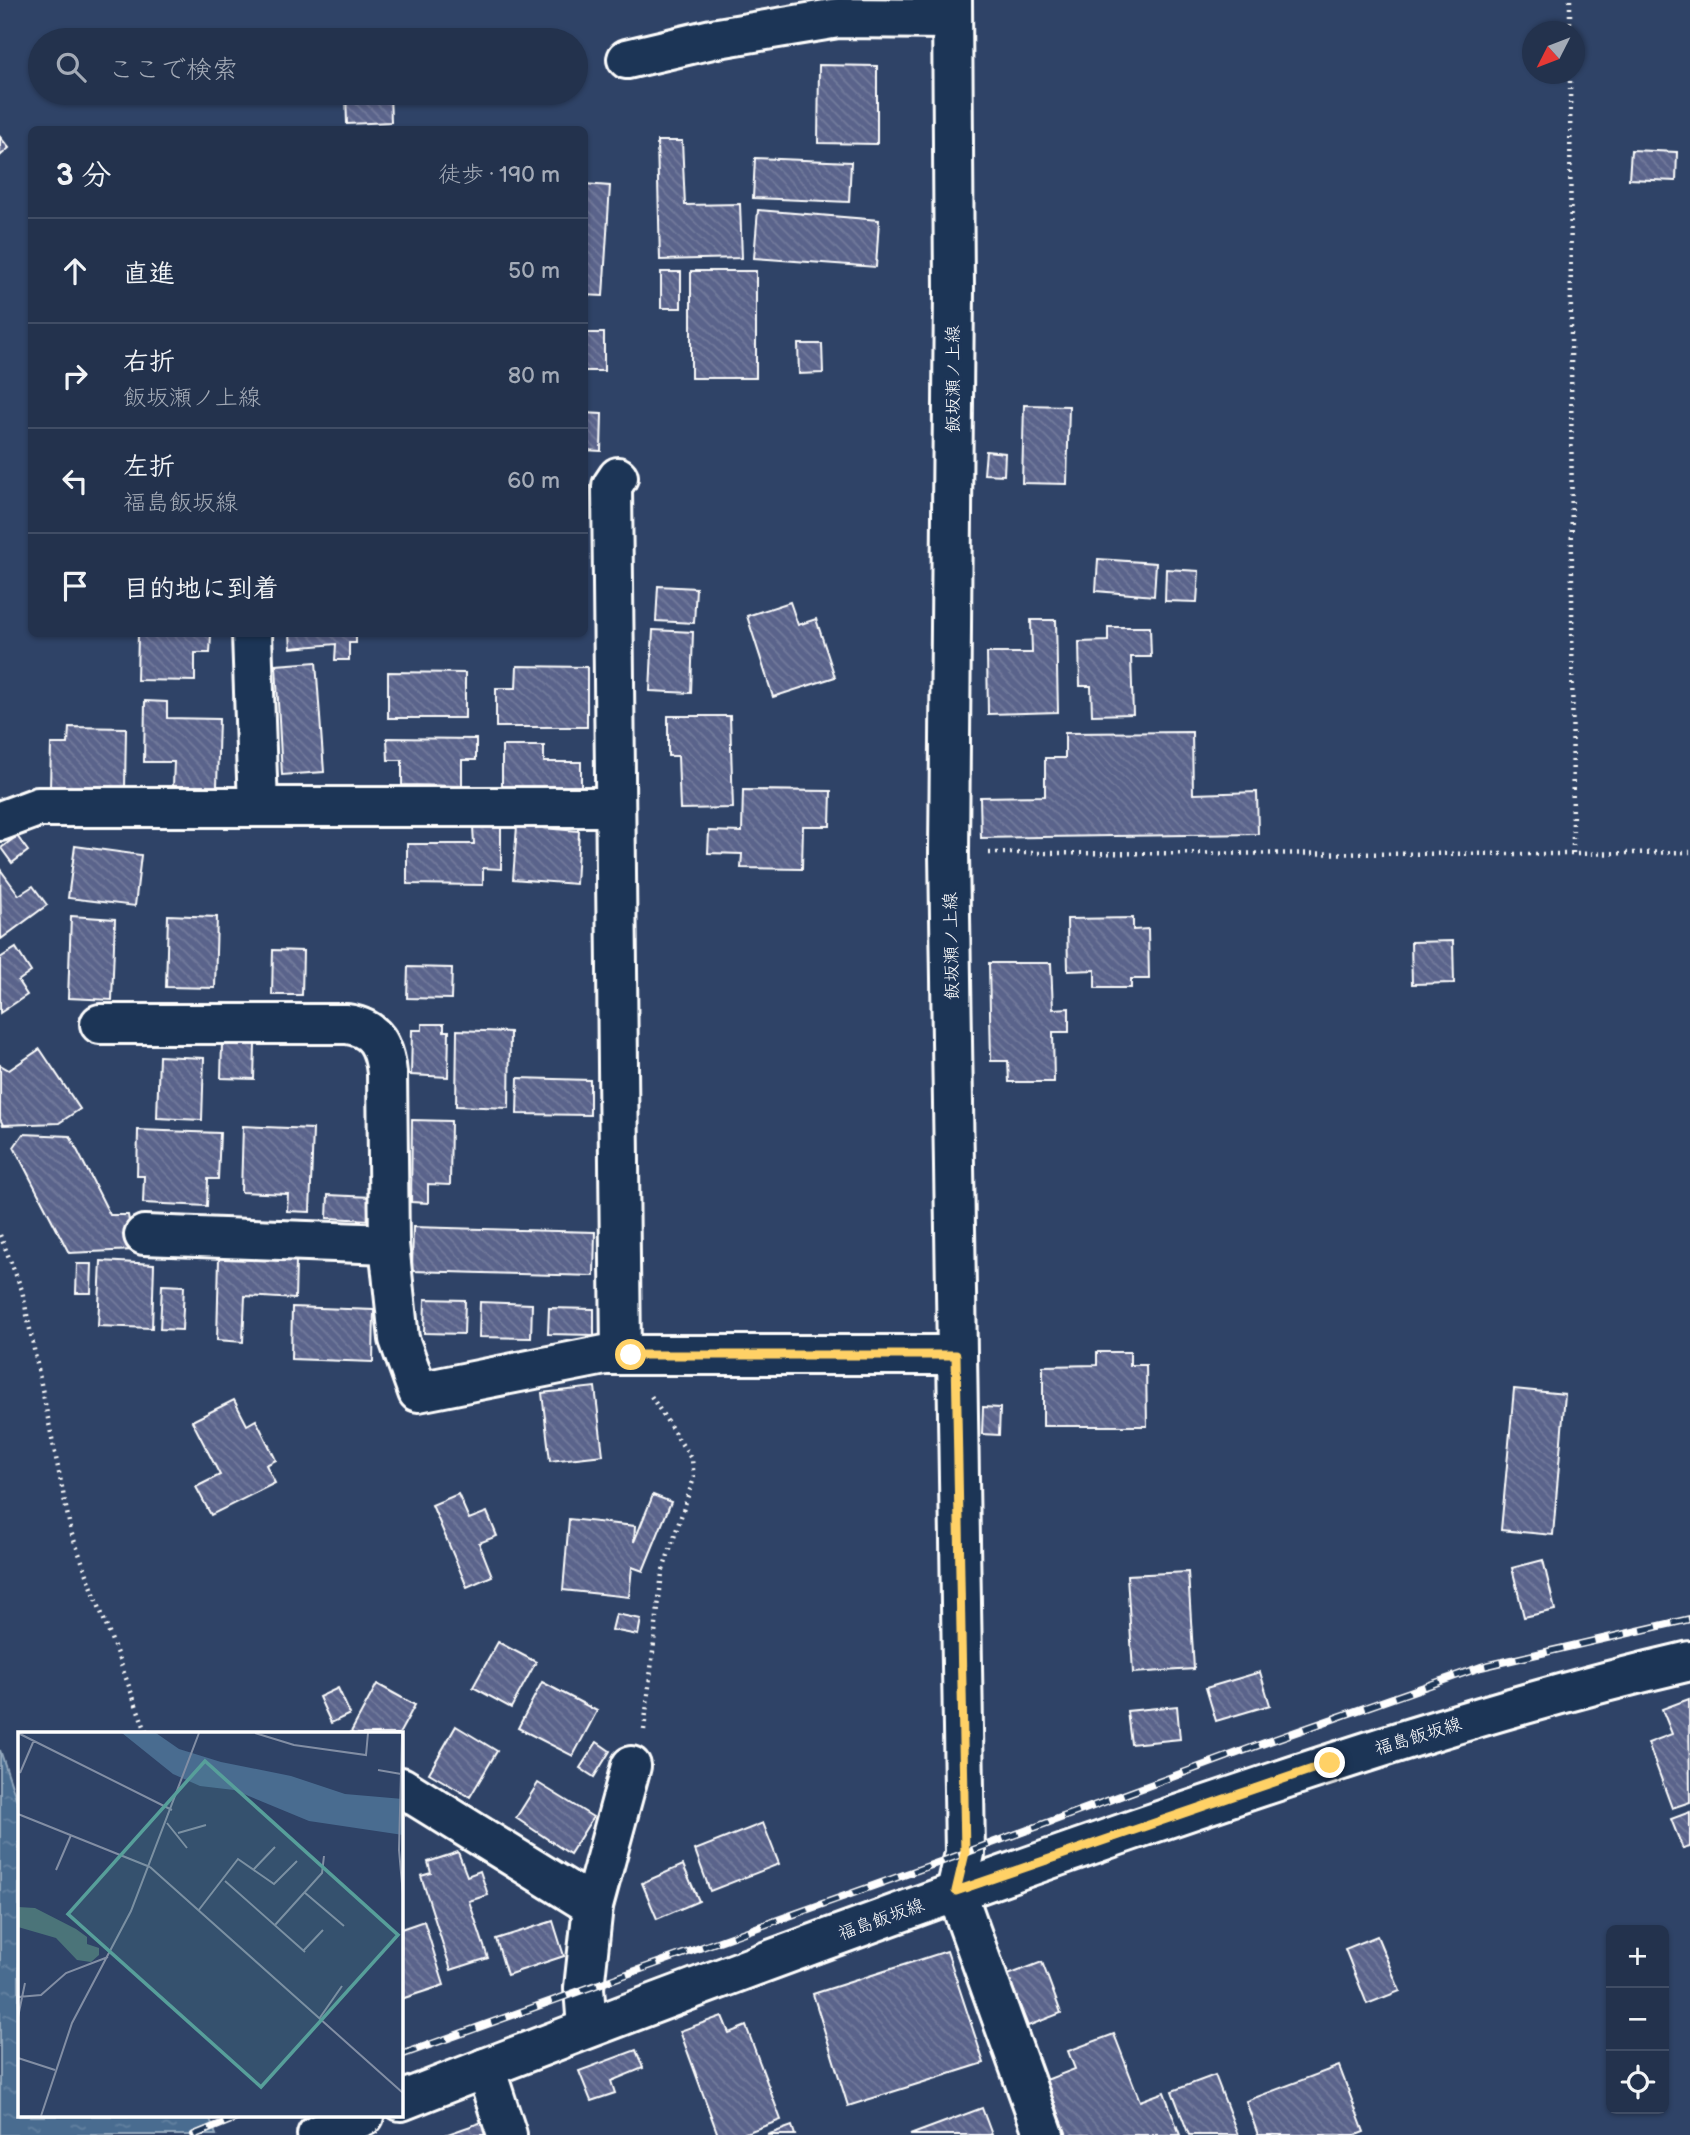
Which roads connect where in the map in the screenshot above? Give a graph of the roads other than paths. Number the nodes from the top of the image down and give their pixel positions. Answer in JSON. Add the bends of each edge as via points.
{"nodes":[{"id":1,"x":952,"y":10,"type":"edge"},
{"id":2,"x":626,"y":60,"type":"dead end"},
{"id":3,"x":605,"y":483,"type":"edge"},
{"id":4,"x":252,"y":637,"type":"edge"},
{"id":5,"x":258,"y":807,"type":"junction"},
{"id":6,"x":615,"y":807,"type":"junction"},
{"id":7,"x":0,"y":821,"type":"edge"},
{"id":8,"x":100,"y":1024,"type":"dead end"},
{"id":9,"x":144,"y":1235,"type":"dead end"},
{"id":10,"x":389,"y":1244,"type":"junction"},
{"id":11,"x":626,"y":1355,"type":"junction"},
{"id":12,"x":956,"y":1355,"type":"junction"},
{"id":13,"x":1690,"y":1661,"type":"edge"},
{"id":14,"x":631,"y":1766,"type":"road end"},
{"id":15,"x":402,"y":1788,"type":"edge"},
{"id":16,"x":956,"y":1891,"type":"junction"},
{"id":17,"x":593,"y":1906,"type":"junction"},
{"id":18,"x":587,"y":2028,"type":"junction"},
{"id":19,"x":485,"y":2068,"type":"junction"},
{"id":20,"x":402,"y":2101,"type":"edge"},
{"id":21,"x":507,"y":2135,"type":"edge"},
{"id":22,"x":1044,"y":2135,"type":"edge"}],
"edges":[{"from":1,"to":2,"type":"street","via":[[838,18],[712,39]]},
{"from":1,"to":12,"type":"street","name":"飯坂瀬ノ上線","via":[[949,853]]},
{"from":3,"to":6,"type":"street"},
{"from":4,"to":5,"type":"street"},
{"from":5,"to":6,"type":"street"},
{"from":5,"to":7,"type":"street","via":[[38,807]]},
{"from":6,"to":11,"type":"street"},
{"from":8,"to":10,"type":"street","via":[[347,1024],[374,1035],[385,1054],[387,1073]]},
{"from":9,"to":10,"type":"street"},
{"from":10,"to":11,"type":"street","via":[[399,1339],[418,1392],[605,1355]]},
{"from":11,"to":12,"type":"street"},
{"from":12,"to":16,"type":"street","name":"飯坂瀬ノ上線","via":[[965,1853]]},
{"from":13,"to":16,"type":"street","name":"福島飯坂線","via":[[1596,1683],[1330,1763]]},
{"from":14,"to":17,"type":"street"},
{"from":15,"to":17,"type":"street"},
{"from":16,"to":18,"type":"street","name":"福島飯坂線"},
{"from":16,"to":22,"type":"street"},
{"from":17,"to":18,"type":"street","via":[[583,1989]]},
{"from":18,"to":19,"type":"street","name":"福島飯坂線"},
{"from":19,"to":20,"type":"street","name":"福島飯坂線"},
{"from":19,"to":21,"type":"street"}]}
